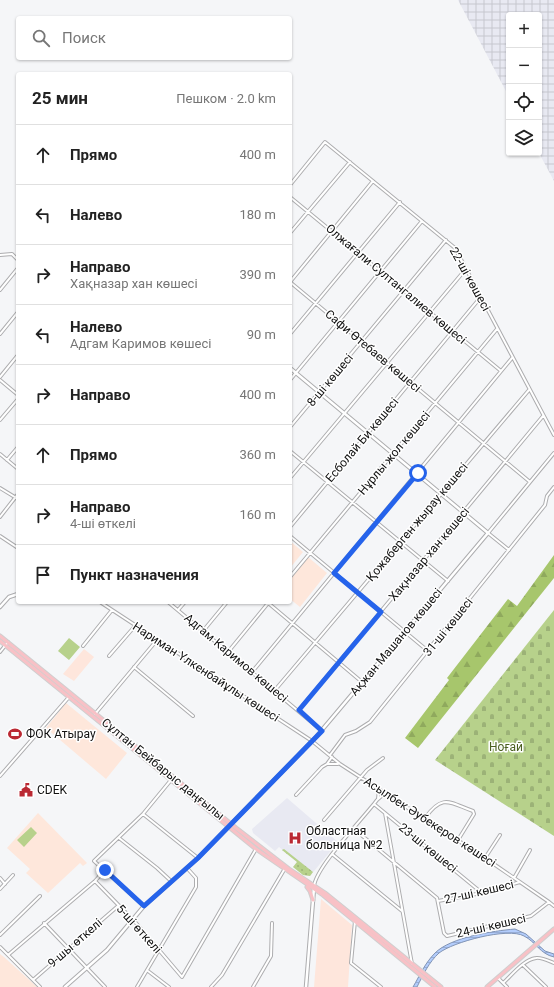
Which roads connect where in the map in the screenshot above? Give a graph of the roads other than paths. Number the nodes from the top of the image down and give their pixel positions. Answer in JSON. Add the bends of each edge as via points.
{"nodes":[{"id":1,"x":350,"y":162,"type":"junction"},
{"id":2,"x":373,"y":180,"type":"junction"},
{"id":3,"x":292,"y":183,"type":"edge"},
{"id":4,"x":292,"y":199,"type":"edge"},
{"id":5,"x":400,"y":202,"type":"junction"},
{"id":6,"x":308,"y":211,"type":"junction"},
{"id":7,"x":422,"y":221,"type":"junction"},
{"id":8,"x":292,"y":231,"type":"edge"},
{"id":9,"x":332,"y":231,"type":"junction"},
{"id":10,"x":446,"y":240,"type":"junction"},
{"id":11,"x":358,"y":252,"type":"junction"},
{"id":12,"x":0,"y":255,"type":"edge"},
{"id":13,"x":16,"y":258,"type":"edge"},
{"id":14,"x":16,"y":270,"type":"edge"},
{"id":15,"x":465,"y":270,"type":"junction"},
{"id":16,"x":381,"y":271,"type":"junction"},
{"id":17,"x":292,"y":280,"type":"edge"},
{"id":18,"x":292,"y":284,"type":"edge"},
{"id":19,"x":0,"y":290,"type":"edge"},
{"id":20,"x":404,"y":290,"type":"junction"},
{"id":21,"x":480,"y":298,"type":"junction"},
{"id":22,"x":315,"y":303,"type":"junction"},
{"id":23,"x":430,"y":312,"type":"junction"},
{"id":24,"x":16,"y":314,"type":"edge"},
{"id":25,"x":338,"y":322,"type":"junction"},
{"id":26,"x":497,"y":329,"type":"junction"},
{"id":27,"x":452,"y":331,"type":"junction"},
{"id":28,"x":292,"y":332,"type":"edge"},
{"id":29,"x":0,"y":334,"type":"edge"},
{"id":30,"x":361,"y":342,"type":"junction"},
{"id":31,"x":478,"y":352,"type":"junction"},
{"id":32,"x":16,"y":357,"type":"edge"},
{"id":33,"x":512,"y":358,"type":"junction"},
{"id":34,"x":387,"y":363,"type":"junction"},
{"id":35,"x":292,"y":370,"type":"edge"},
{"id":36,"x":501,"y":371,"type":"junction"},
{"id":37,"x":296,"y":373,"type":"junction"},
{"id":38,"x":0,"y":377,"type":"edge"},
{"id":39,"x":292,"y":378,"type":"edge"},
{"id":40,"x":0,"y":380,"type":"edge"},
{"id":41,"x":410,"y":382,"type":"junction"},
{"id":42,"x":529,"y":390,"type":"junction"},
{"id":43,"x":319,"y":392,"type":"junction"},
{"id":44,"x":16,"y":393,"type":"edge"},
{"id":45,"x":16,"y":401,"type":"edge"},
{"id":46,"x":435,"y":403,"type":"junction"},
{"id":47,"x":345,"y":413,"type":"junction"},
{"id":48,"x":543,"y":416,"type":"junction"},
{"id":49,"x":0,"y":420,"type":"edge"},
{"id":50,"x":459,"y":423,"type":"junction"},
{"id":51,"x":292,"y":425,"type":"edge"},
{"id":52,"x":368,"y":432,"type":"junction"},
{"id":53,"x":554,"y":435,"type":"edge"},
{"id":54,"x":483,"y":443,"type":"junction"},
{"id":55,"x":16,"y":449,"type":"edge"},
{"id":56,"x":292,"y":453,"type":"edge"},
{"id":57,"x":393,"y":453,"type":"junction"},
{"id":58,"x":554,"y":453,"type":"edge"},
{"id":59,"x":0,"y":454,"type":"edge"},
{"id":60,"x":7,"y":460,"type":"junction"},
{"id":61,"x":303,"y":462,"type":"junction"},
{"id":62,"x":506,"y":462,"type":"junction"},
{"id":63,"x":16,"y":467,"type":"edge"},
{"id":64,"x":418,"y":473,"type":"junction"},
{"id":65,"x":292,"y":476,"type":"edge"},
{"id":66,"x":327,"y":482,"type":"junction"},
{"id":67,"x":530,"y":482,"type":"junction"},
{"id":68,"x":554,"y":487,"type":"edge"},
{"id":69,"x":0,"y":488,"type":"edge"},
{"id":70,"x":442,"y":493,"type":"junction"},
{"id":71,"x":15,"y":497,"type":"joint"},
{"id":72,"x":352,"y":502,"type":"junction"},
{"id":73,"x":464,"y":511,"type":"junction"},
{"id":74,"x":0,"y":517,"type":"edge"},
{"id":75,"x":376,"y":522,"type":"junction"},
{"id":76,"x":292,"y":525,"type":"edge"},
{"id":77,"x":488,"y":532,"type":"junction"},
{"id":78,"x":0,"y":536,"type":"edge"},
{"id":79,"x":292,"y":538,"type":"edge"},
{"id":80,"x":400,"y":542,"type":"junction"},
{"id":81,"x":16,"y":547,"type":"edge"},
{"id":82,"x":509,"y":550,"type":"junction"},
{"id":83,"x":310,"y":553,"type":"junction"},
{"id":84,"x":423,"y":561,"type":"junction"},
{"id":85,"x":334,"y":573,"type":"junction"},
{"id":86,"x":292,"y":575,"type":"edge"},
{"id":87,"x":448,"y":582,"type":"junction"},
{"id":88,"x":358,"y":592,"type":"junction"},
{"id":89,"x":16,"y":595,"type":"edge"},
{"id":90,"x":106,"y":604,"type":"edge"},
{"id":91,"x":170,"y":604,"type":"edge"},
{"id":92,"x":183,"y":604,"type":"edge"},
{"id":93,"x":225,"y":604,"type":"edge"},
{"id":94,"x":266,"y":604,"type":"edge"},
{"id":95,"x":270,"y":604,"type":"edge"},
{"id":96,"x":0,"y":607,"type":"edge"},
{"id":97,"x":112,"y":610,"type":"junction"},
{"id":98,"x":178,"y":610,"type":"junction"},
{"id":99,"x":381,"y":612,"type":"junction"},
{"id":100,"x":292,"y":623,"type":"junction"},
{"id":101,"x":135,"y":626,"type":"junction"},
{"id":102,"x":203,"y":631,"type":"junction"},
{"id":103,"x":405,"y":632,"type":"junction"},
{"id":104,"x":0,"y":636,"type":"edge"},
{"id":105,"x":157,"y":640,"type":"junction"},
{"id":106,"x":0,"y":641,"type":"edge"},
{"id":107,"x":315,"y":642,"type":"junction"},
{"id":108,"x":6,"y":644,"type":"junction"},
{"id":109,"x":83,"y":646,"type":"dead end"},
{"id":110,"x":428,"y":651,"type":"junction"},
{"id":111,"x":0,"y":652,"type":"edge"},
{"id":112,"x":228,"y":652,"type":"junction"},
{"id":113,"x":109,"y":656,"type":"dead end"},
{"id":114,"x":339,"y":662,"type":"junction"},
{"id":115,"x":134,"y":667,"type":"junction"},
{"id":116,"x":252,"y":672,"type":"junction"},
{"id":117,"x":362,"y":682,"type":"junction"},
{"id":118,"x":275,"y":690,"type":"junction"},
{"id":119,"x":70,"y":696,"type":"junction"},
{"id":120,"x":299,"y":710,"type":"junction"},
{"id":121,"x":95,"y":714,"type":"junction"},
{"id":122,"x":193,"y":716,"type":"dead end"},
{"id":123,"x":322,"y":731,"type":"junction"},
{"id":124,"x":312,"y":740,"type":"junction"},
{"id":125,"x":331,"y":756,"type":"junction"},
{"id":126,"x":383,"y":758,"type":"dead end"},
{"id":127,"x":327,"y":764,"type":"junction"},
{"id":128,"x":340,"y":764,"type":"junction"},
{"id":129,"x":0,"y":776,"type":"edge"},
{"id":130,"x":361,"y":777,"type":"junction"},
{"id":131,"x":172,"y":779,"type":"junction"},
{"id":132,"x":378,"y":788,"type":"junction"},
{"id":133,"x":385,"y":793,"type":"junction"},
{"id":134,"x":296,"y":795,"type":"dead end"},
{"id":135,"x":377,"y":800,"type":"junction"},
{"id":136,"x":374,"y":804,"type":"junction"},
{"id":137,"x":384,"y":812,"type":"junction"},
{"id":138,"x":143,"y":814,"type":"junction"},
{"id":139,"x":425,"y":818,"type":"junction"},
{"id":140,"x":324,"y":820,"type":"dead end"},
{"id":141,"x":230,"y":826,"type":"junction"},
{"id":142,"x":354,"y":829,"type":"junction"},
{"id":143,"x":500,"y":835,"type":"dead end"},
{"id":144,"x":119,"y":838,"type":"junction"},
{"id":145,"x":458,"y":840,"type":"junction"},
{"id":146,"x":256,"y":849,"type":"junction"},
{"id":147,"x":530,"y":850,"type":"dead end"},
{"id":148,"x":332,"y":854,"type":"junction"},
{"id":149,"x":198,"y":858,"type":"junction"},
{"id":150,"x":485,"y":858,"type":"junction"},
{"id":151,"x":394,"y":862,"type":"junction"},
{"id":152,"x":187,"y":868,"type":"junction"},
{"id":153,"x":105,"y":870,"type":"junction"},
{"id":154,"x":284,"y":870,"type":"junction"},
{"id":155,"x":13,"y":875,"type":"dead end"},
{"id":156,"x":0,"y":878,"type":"edge"},
{"id":157,"x":514,"y":878,"type":"junction"},
{"id":158,"x":95,"y":881,"type":"junction"},
{"id":159,"x":171,"y":882,"type":"junction"},
{"id":160,"x":520,"y":882,"type":"junction"},
{"id":161,"x":302,"y":883,"type":"junction"},
{"id":162,"x":5,"y":884,"type":"junction"},
{"id":163,"x":314,"y":888,"type":"junction"},
{"id":164,"x":0,"y":889,"type":"edge"},
{"id":165,"x":482,"y":893,"type":"junction"},
{"id":166,"x":40,"y":896,"type":"dead end"},
{"id":167,"x":313,"y":900,"type":"junction"},
{"id":168,"x":438,"y":901,"type":"junction"},
{"id":169,"x":549,"y":902,"type":"junction"},
{"id":170,"x":118,"y":906,"type":"junction"},
{"id":171,"x":144,"y":906,"type":"junction"},
{"id":172,"x":554,"y":906,"type":"edge"},
{"id":173,"x":403,"y":912,"type":"junction"},
{"id":174,"x":132,"y":920,"type":"junction"},
{"id":175,"x":355,"y":921,"type":"junction"},
{"id":176,"x":44,"y":923,"type":"junction"},
{"id":177,"x":272,"y":923,"type":"dead end"},
{"id":178,"x":554,"y":930,"type":"edge"},
{"id":179,"x":0,"y":935,"type":"edge"},
{"id":180,"x":0,"y":947,"type":"edge"},
{"id":181,"x":68,"y":949,"type":"junction"},
{"id":182,"x":160,"y":951,"type":"junction"},
{"id":183,"x":8,"y":955,"type":"junction"},
{"id":184,"x":554,"y":963,"type":"edge"},
{"id":185,"x":412,"y":964,"type":"junction"},
{"id":186,"x":523,"y":965,"type":"junction"},
{"id":187,"x":87,"y":969,"type":"junction"},
{"id":188,"x":148,"y":971,"type":"junction"},
{"id":189,"x":498,"y":978,"type":"junction"},
{"id":190,"x":33,"y":980,"type":"junction"},
{"id":191,"x":503,"y":983,"type":"junction"},
{"id":192,"x":40,"y":987,"type":"edge"},
{"id":193,"x":64,"y":987,"type":"edge"},
{"id":194,"x":104,"y":987,"type":"edge"},
{"id":195,"x":137,"y":987,"type":"edge"},
{"id":196,"x":169,"y":987,"type":"edge"},
{"id":197,"x":211,"y":987,"type":"edge"},
{"id":198,"x":253,"y":987,"type":"edge"},
{"id":199,"x":306,"y":987,"type":"edge"},
{"id":200,"x":381,"y":987,"type":"edge"},
{"id":201,"x":435,"y":987,"type":"edge"},
{"id":202,"x":441,"y":987,"type":"edge"},
{"id":203,"x":487,"y":987,"type":"edge"},
{"id":204,"x":507,"y":987,"type":"edge"},
{"id":205,"x":546,"y":987,"type":"edge"}],
"edges":[{"from":1,"to":2,"type":"street","name":"22-ші көшесі"},
{"from":1,"to":3,"type":"street","name":"22-ші көшесі","via":[[325,142]]},
{"from":1,"to":6,"type":"street"},
{"from":2,"to":5,"type":"street","name":"22-ші көшесі"},
{"from":2,"to":9,"type":"street"},
{"from":4,"to":6,"type":"street","name":"Олжағали Султангалиев көшесі"},
{"from":5,"to":7,"type":"street","name":"22-ші көшесі"},
{"from":5,"to":11,"type":"street"},
{"from":6,"to":8,"type":"street"},
{"from":6,"to":9,"type":"street","name":"Олжағали Султангалиев көшесі"},
{"from":7,"to":10,"type":"street","name":"22-ші көшесі"},
{"from":7,"to":16,"type":"street"},
{"from":9,"to":11,"type":"street","name":"Олжағали Султангалиев көшесі"},
{"from":9,"to":17,"type":"street"},
{"from":10,"to":15,"type":"street","name":"22-ші көшесі","via":[[455,248]]},
{"from":10,"to":20,"type":"street","name":"8-шi көшесi"},
{"from":11,"to":16,"type":"street","name":"Олжағали Султангалиев көшесі"},
{"from":11,"to":22,"type":"street"},
{"from":12,"to":13,"type":"street","via":[[12,254]]},
{"from":14,"to":19,"type":"street"},
{"from":15,"to":21,"type":"street","name":"22-ші көшесі"},
{"from":15,"to":23,"type":"street"},
{"from":16,"to":20,"type":"street","name":"Олжағали Султангалиев көшесі"},
{"from":16,"to":25,"type":"street"},
{"from":18,"to":22,"type":"street","name":"Сафи Өтебаев көшесі"},
{"from":20,"to":23,"type":"street","name":"Олжағали Султангалиев көшесі"},
{"from":20,"to":30,"type":"street","name":"8-шi көшесi"},
{"from":21,"to":26,"type":"street","name":"22-ші көшесі"},
{"from":21,"to":27,"type":"street","name":"Есболай Би көшесі"},
{"from":22,"to":25,"type":"street","name":"Сафи Өтебаев көшесі"},
{"from":22,"to":28,"type":"street"},
{"from":23,"to":27,"type":"street","name":"Олжағали Султангалиев көшесі"},
{"from":23,"to":34,"type":"street"},
{"from":24,"to":29,"type":"street"},
{"from":25,"to":30,"type":"street","name":"Сафи Өтебаев көшесі"},
{"from":25,"to":37,"type":"street"},
{"from":26,"to":31,"type":"street","name":"Нұрлы жол көшесі"},
{"from":26,"to":33,"type":"street","name":"22-ші көшесі"},
{"from":27,"to":31,"type":"street","name":"Олжағали Султангалиев көшесі"},
{"from":27,"to":41,"type":"street","name":"Есболай Би көшесі"},
{"from":30,"to":34,"type":"street","name":"Сафи Өтебаев көшесі"},
{"from":30,"to":43,"type":"street","name":"8-шi көшесi"},
{"from":31,"to":36,"type":"street","name":"Олжағали Султангалиев көшесі"},
{"from":31,"to":46,"type":"street","name":"Нұрлы жол көшесі"},
{"from":32,"to":38,"type":"street"},
{"from":33,"to":36,"type":"street"},
{"from":33,"to":42,"type":"street","name":"22-ші көшесі"},
{"from":34,"to":41,"type":"street","name":"Сафи Өтебаев көшесі"},
{"from":34,"to":47,"type":"street"},
{"from":35,"to":37,"type":"street"},
{"from":36,"to":50,"type":"street"},
{"from":37,"to":39,"type":"street"},
{"from":37,"to":43,"type":"street"},
{"from":40,"to":44,"type":"street"},
{"from":41,"to":46,"type":"street","name":"Сафи Өтебаев көшесі"},
{"from":41,"to":52,"type":"street","name":"Есболай Би көшесі"},
{"from":42,"to":48,"type":"street","name":"22-ші көшесі"},
{"from":42,"to":54,"type":"street","name":"Қожаберген жырау көшесі"},
{"from":43,"to":47,"type":"street"},
{"from":43,"to":51,"type":"street","name":"8-шi көшесi"},
{"from":45,"to":49,"type":"street"},
{"from":46,"to":50,"type":"street","name":"Сафи Өтебаев көшесі"},
{"from":46,"to":57,"type":"street","name":"Нұрлы жол көшесі"},
{"from":47,"to":52,"type":"street"},
{"from":47,"to":61,"type":"street"},
{"from":48,"to":53,"type":"street","name":"22-ші көшесі"},
{"from":48,"to":62,"type":"street","name":"Хақназар хан көшесі"},
{"from":50,"to":54,"type":"street","name":"Сафи Өтебаев көшесі"},
{"from":50,"to":64,"type":"street"},
{"from":52,"to":57,"type":"street"},
{"from":52,"to":66,"type":"street","name":"Есболай Би көшесі"},
{"from":54,"to":62,"type":"street","name":"Сафи Өтебаев көшесі"},
{"from":54,"to":70,"type":"street","name":"Қожаберген жырау көшесі"},
{"from":55,"to":60,"type":"street"},
{"from":56,"to":61,"type":"street"},
{"from":57,"to":64,"type":"street"},
{"from":57,"to":72,"type":"street","name":"Нұрлы жол көшесі"},
{"from":58,"to":67,"type":"street","name":"Ақжан Машанов көшесі"},
{"from":59,"to":60,"type":"street"},
{"from":60,"to":63,"type":"street"},
{"from":61,"to":65,"type":"street"},
{"from":61,"to":66,"type":"street"},
{"from":62,"to":67,"type":"street","name":"Сафи Өтебаев көшесі"},
{"from":62,"to":73,"type":"street","name":"Хақназар хан көшесі"},
{"from":64,"to":70,"type":"street"},
{"from":64,"to":75,"type":"street"},
{"from":66,"to":72,"type":"street"},
{"from":66,"to":76,"type":"street","name":"Есболай Би көшесі"},
{"from":67,"to":77,"type":"street","name":"Ақжан Машанов көшесі"},
{"from":68,"to":82,"type":"street","name":"31-ші көшесі","via":[[547,496],[545,505]]},
{"from":69,"to":71,"type":"street"},
{"from":70,"to":73,"type":"street"},
{"from":70,"to":80,"type":"street","name":"Қожаберген жырау көшесі"},
{"from":71,"to":74,"type":"street"},
{"from":72,"to":75,"type":"street"},
{"from":72,"to":83,"type":"street","name":"Нұрлы жол көшесі"},
{"from":73,"to":77,"type":"street"},
{"from":73,"to":84,"type":"street","name":"Хақназар хан көшесі"},
{"from":75,"to":80,"type":"street"},
{"from":75,"to":85,"type":"street"},
{"from":77,"to":82,"type":"street"},
{"from":77,"to":87,"type":"street","name":"Ақжан Машанов көшесі"},
{"from":78,"to":81,"type":"street"},
{"from":79,"to":83,"type":"street"},
{"from":80,"to":84,"type":"street"},
{"from":80,"to":88,"type":"street","name":"Қожаберген жырау көшесі"},
{"from":82,"to":110,"type":"street","name":"31-ші көшесі"},
{"from":83,"to":85,"type":"street"},
{"from":83,"to":86,"type":"street","name":"Нұрлы жол көшесі"},
{"from":84,"to":87,"type":"street"},
{"from":84,"to":99,"type":"street","name":"Хақназар хан көшесі"},
{"from":85,"to":88,"type":"street"},
{"from":85,"to":100,"type":"street"},
{"from":87,"to":103,"type":"street","name":"Ақжан Машанов көшесі"},
{"from":88,"to":99,"type":"street"},
{"from":88,"to":107,"type":"street","name":"Қожаберген жырау көшесі"},
{"from":89,"to":96,"type":"street","via":[[9,597]]},
{"from":90,"to":97,"type":"street","name":"Нариман Үлкенбайұлы көшесі"},
{"from":91,"to":98,"type":"street","name":"Адгам Каримов көшесі"},
{"from":92,"to":98,"type":"street"},
{"from":93,"to":102,"type":"street"},
{"from":94,"to":112,"type":"street"},
{"from":95,"to":100,"type":"street"},
{"from":97,"to":101,"type":"street","name":"Нариман Үлкенбайұлы көшесі"},
{"from":97,"to":109,"type":"street"},
{"from":98,"to":102,"type":"street","name":"Адгам Каримов көшесі"},
{"from":99,"to":103,"type":"street"},
{"from":99,"to":114,"type":"street","name":"Хақназар хан көшесі"},
{"from":100,"to":107,"type":"street"},
{"from":100,"to":116,"type":"street"},
{"from":101,"to":105,"type":"street","name":"Нариман Үлкенбайұлы көшесі"},
{"from":101,"to":113,"type":"street"},
{"from":102,"to":112,"type":"street","name":"Адгам Каримов көшесі"},
{"from":103,"to":110,"type":"street"},
{"from":103,"to":117,"type":"street","name":"Ақжан Машанов көшесі"},
{"from":104,"to":108,"type":"main road","name":"Сұлтан Бейбарыс даңғылы"},
{"from":105,"to":115,"type":"street"},
{"from":105,"to":124,"type":"street","name":"Нариман Үлкенбайұлы көшесі"},
{"from":106,"to":108,"type":"main road","name":"Сұлтан Бейбарыс даңғылы"},
{"from":107,"to":114,"type":"street"},
{"from":107,"to":118,"type":"street","name":"Қожаберген жырау көшесі"},
{"from":108,"to":111,"type":"street"},
{"from":108,"to":119,"type":"main road","name":"Сұлтан Бейбарыс даңғылы"},
{"from":110,"to":125,"type":"street","name":"31-ші көшесі","via":[[370,722],[345,735]]},
{"from":112,"to":116,"type":"street","name":"Адгам Каримов көшесі"},
{"from":114,"to":117,"type":"street"},
{"from":114,"to":120,"type":"street","name":"Хақназар хан көшесі"},
{"from":115,"to":121,"type":"street"},
{"from":115,"to":122,"type":"street"},
{"from":116,"to":118,"type":"street","name":"Адгам Каримов көшесі"},
{"from":117,"to":123,"type":"street","name":"Ақжан Машанов көшесі"},
{"from":118,"to":120,"type":"street","name":"Адгам Каримов көшесі"},
{"from":119,"to":121,"type":"main road","name":"Сұлтан Бейбарыс даңғылы"},
{"from":119,"to":129,"type":"street"},
{"from":119,"to":131,"type":"main road","name":"Сұлтан Бейбарыс даңғылы"},
{"from":120,"to":123,"type":"street","name":"Адгам Каримов көшесі"},
{"from":121,"to":131,"type":"main road","name":"Сұлтан Бейбарыс даңғылы"},
{"from":123,"to":124,"type":"street","name":"Ақжан Машанов көшесі"},
{"from":124,"to":125,"type":"street","name":"Асылбек Әубекеров көшесі"},
{"from":124,"to":141,"type":"street","name":"Ақжан Машанов көшесі"},
{"from":125,"to":127,"type":"street","name":"31-ші көшесі"},
{"from":125,"to":128,"type":"street","name":"Асылбек Әубекеров көшесі"},
{"from":126,"to":130,"type":"street"},
{"from":127,"to":128,"type":"street"},
{"from":127,"to":134,"type":"street","name":"31-ші көшесі"},
{"from":128,"to":130,"type":"street","name":"Асылбек Әубекеров көшесі"},
{"from":130,"to":132,"type":"street","name":"Асылбек Әубекеров көшесі"},
{"from":130,"to":140,"type":"street"},
{"from":131,"to":138,"type":"street"},
{"from":131,"to":141,"type":"main road","name":"Сұлтан Бейбарыс даңғылы"},
{"from":132,"to":133,"type":"street","name":"Асылбек Әубекеров көшесі"},
{"from":132,"to":135,"type":"street","via":[[380,792]]},
{"from":133,"to":135,"type":"street"},
{"from":133,"to":139,"type":"street","name":"Асылбек Әубекеров көшесі"},
{"from":135,"to":136,"type":"street"},
{"from":136,"to":137,"type":"street","name":"23-ші көшесі"},
{"from":136,"to":142,"type":"street"},
{"from":137,"to":151,"type":"street"},
{"from":137,"to":165,"type":"street","name":"23-ші көшесі"},
{"from":138,"to":144,"type":"street"},
{"from":138,"to":149,"type":"street"},
{"from":139,"to":145,"type":"street","name":"Асылбек Әубекеров көшесі"},
{"from":139,"to":145,"type":"street","via":[[435,805],[449,802],[473,811],[474,814]]},
{"from":141,"to":146,"type":"main road","name":"Сұлтан Бейбарыс даңғылы"},
{"from":141,"to":149,"type":"street","name":"Ақжан Машанов көшесі"},
{"from":141,"to":163,"type":"main road","name":"Сұлтан Бейбарыс даңғылы"},
{"from":142,"to":148,"type":"street"},
{"from":142,"to":151,"type":"street"},
{"from":143,"to":150,"type":"street"},
{"from":144,"to":153,"type":"street","via":[[94,861]]},
{"from":144,"to":159,"type":"street"},
{"from":145,"to":150,"type":"street","name":"Асылбек Әубекеров көшесі"},
{"from":146,"to":154,"type":"main road","name":"Сұлтан Бейбарыс даңғылы"},
{"from":146,"to":182,"type":"street","name":"5-ші өткелі","via":[[182,977]]},
{"from":147,"to":157,"type":"street"},
{"from":148,"to":163,"type":"street","via":[[315,880]]},
{"from":148,"to":173,"type":"street"},
{"from":149,"to":152,"type":"street","name":"Ақжан Машанов көшесі"},
{"from":150,"to":157,"type":"street","name":"Асылбек Әубекеров көшесі"},
{"from":151,"to":168,"type":"street"},
{"from":151,"to":173,"type":"street"},
{"from":152,"to":159,"type":"street","name":"Ақжан Машанов көшесі"},
{"from":152,"to":182,"type":"street","via":[[196,878],[196,887]]},
{"from":153,"to":158,"type":"street"},
{"from":153,"to":171,"type":"street"},
{"from":154,"to":161,"type":"main road","name":"Сұлтан Бейбарыс даңғылы"},
{"from":154,"to":197,"type":"street","via":[[222,975]]},
{"from":155,"to":162,"type":"street"},
{"from":156,"to":162,"type":"street"},
{"from":157,"to":160,"type":"street","name":"Асылбек Әубекеров көшесі"},
{"from":158,"to":170,"type":"street","name":"5-ші өткелі"},
{"from":158,"to":176,"type":"street"},
{"from":159,"to":171,"type":"street","name":"Ақжан Машанов көшесі"},
{"from":160,"to":165,"type":"street","name":"27-ші көшесі"},
{"from":160,"to":169,"type":"street","name":"Асылбек Әубекеров көшесі"},
{"from":161,"to":163,"type":"main road","name":"Сұлтан Бейбарыс даңғылы"},
{"from":161,"to":167,"type":"main road","via":[[310,891]]},
{"from":162,"to":164,"type":"street"},
{"from":163,"to":167,"type":"street"},
{"from":163,"to":175,"type":"main road","name":"Сұлтан Бейбарыс даңғылы"},
{"from":163,"to":185,"type":"main road","name":"Сұлтан Бейбарыс даңғылы"},
{"from":165,"to":168,"type":"street","name":"27-ші көшесі"},
{"from":166,"to":179,"type":"street"},
{"from":167,"to":199,"type":"street"},
{"from":168,"to":169,"type":"street","name":"24-ші көшесі","via":[[446,935],[451,936],[531,916]]},
{"from":169,"to":172,"type":"street"},
{"from":170,"to":174,"type":"street","name":"5-ші өткелі"},
{"from":170,"to":181,"type":"street","name":"9-шы өткелі"},
{"from":171,"to":174,"type":"street","name":"Ақжан Машанов көшесі"},
{"from":173,"to":185,"type":"street"},
{"from":174,"to":182,"type":"street","name":"5-ші өткелі"},
{"from":174,"to":187,"type":"street","name":"Ақжан Машанов көшесі"},
{"from":175,"to":200,"type":"street","via":[[351,963]]},
{"from":175,"to":201,"type":"main road","name":"Сұлтан Бейбарыс даңғылы"},
{"from":176,"to":181,"type":"street"},
{"from":176,"to":183,"type":"street"},
{"from":177,"to":198,"type":"street","via":[[271,956]]},
{"from":178,"to":189,"type":"main road"},
{"from":180,"to":183,"type":"street"},
{"from":181,"to":187,"type":"street"},
{"from":181,"to":190,"type":"street","name":"9-шы өткелі"},
{"from":182,"to":188,"type":"street"},
{"from":183,"to":190,"type":"street"},
{"from":184,"to":186,"type":"street","via":[[537,957]]},
{"from":185,"to":202,"type":"main road","name":"Сұлтан Бейбарыс даңғылы"},
{"from":186,"to":191,"type":"street"},
{"from":186,"to":205,"type":"street"},
{"from":187,"to":193,"type":"street","name":"Ақжан Машанов көшесі"},
{"from":187,"to":194,"type":"street"},
{"from":188,"to":195,"type":"street"},
{"from":188,"to":196,"type":"street","name":"5-ші өткелі"},
{"from":189,"to":191,"type":"street"},
{"from":189,"to":203,"type":"main road"},
{"from":190,"to":192,"type":"street"},
{"from":191,"to":204,"type":"street"}]}
